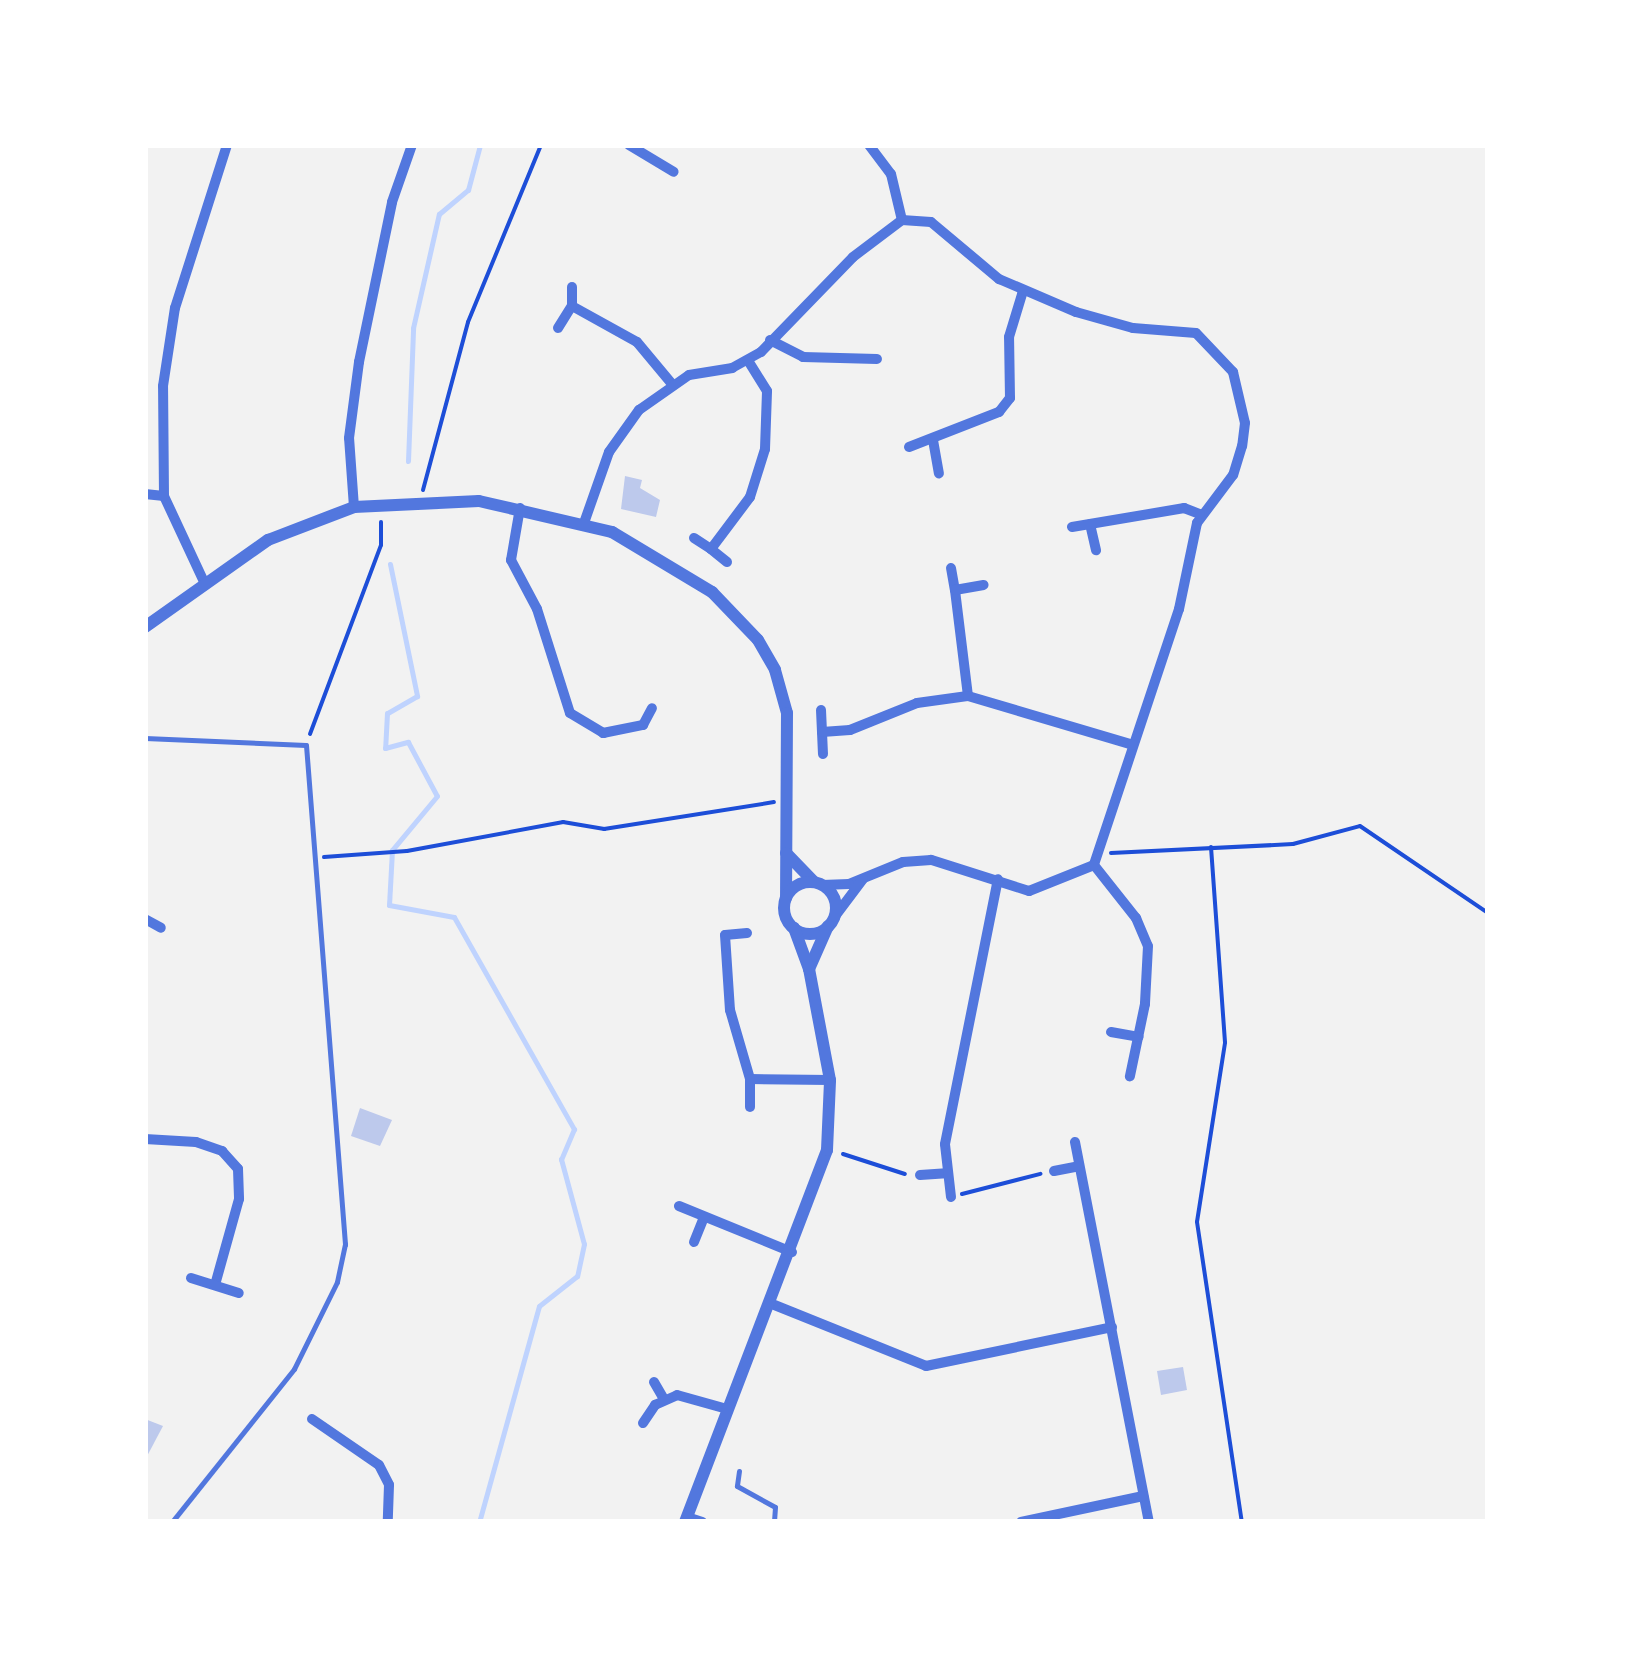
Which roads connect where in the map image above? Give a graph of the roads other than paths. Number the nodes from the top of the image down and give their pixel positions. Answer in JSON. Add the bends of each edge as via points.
{"nodes":[{"id":1,"x":227,"y":145,"type":"edge"},
{"id":2,"x":412,"y":145,"type":"edge"},
{"id":3,"x":629,"y":145,"type":"edge"},
{"id":4,"x":870,"y":145,"type":"edge"},
{"id":5,"x":645,"y":149,"type":"edge"},
{"id":6,"x":674,"y":172,"type":"dead end"},
{"id":7,"x":902,"y":220,"type":"junction"},
{"id":8,"x":572,"y":287,"type":"dead end"},
{"id":9,"x":1023,"y":291,"type":"junction"},
{"id":10,"x":572,"y":306,"type":"junction"},
{"id":11,"x":558,"y":328,"type":"dead end"},
{"id":12,"x":770,"y":340,"type":"junction"},
{"id":13,"x":876,"y":358,"type":"dead end"},
{"id":14,"x":748,"y":360,"type":"junction"},
{"id":15,"x":672,"y":384,"type":"junction"},
{"id":16,"x":932,"y":440,"type":"junction"},
{"id":17,"x":909,"y":447,"type":"dead end"},
{"id":18,"x":939,"y":473,"type":"dead end"},
{"id":19,"x":145,"y":494,"type":"edge"},
{"id":20,"x":164,"y":496,"type":"junction"},
{"id":21,"x":354,"y":507,"type":"junction"},
{"id":22,"x":520,"y":507,"type":"junction"},
{"id":23,"x":1200,"y":514,"type":"junction"},
{"id":24,"x":584,"y":523,"type":"junction"},
{"id":25,"x":1090,"y":524,"type":"junction"},
{"id":26,"x":1072,"y":527,"type":"dead end"},
{"id":27,"x":694,"y":538,"type":"dead end"},
{"id":28,"x":711,"y":549,"type":"junction"},
{"id":29,"x":1096,"y":550,"type":"dead end"},
{"id":30,"x":727,"y":562,"type":"dead end"},
{"id":31,"x":951,"y":568,"type":"dead end"},
{"id":32,"x":204,"y":584,"type":"junction"},
{"id":33,"x":984,"y":585,"type":"dead end"},
{"id":34,"x":955,"y":590,"type":"junction"},
{"id":35,"x":145,"y":626,"type":"edge"},
{"id":36,"x":968,"y":696,"type":"junction"},
{"id":37,"x":652,"y":708,"type":"dead end"},
{"id":38,"x":821,"y":710,"type":"dead end"},
{"id":39,"x":822,"y":732,"type":"junction"},
{"id":40,"x":145,"y":738,"type":"edge"},
{"id":41,"x":1133,"y":745,"type":"junction"},
{"id":42,"x":823,"y":754,"type":"dead end"},
{"id":43,"x":786,"y":852,"type":"junction"},
{"id":44,"x":1094,"y":865,"type":"junction"},
{"id":45,"x":864,"y":878,"type":"junction"},
{"id":46,"x":998,"y":879,"type":"junction"},
{"id":47,"x":818,"y":883,"type":"junction"},
{"id":48,"x":786,"y":898,"type":"junction"},
{"id":49,"x":145,"y":920,"type":"edge"},
{"id":50,"x":830,"y":923,"type":"junction"},
{"id":51,"x":161,"y":928,"type":"dead end"},
{"id":52,"x":794,"y":928,"type":"junction"},
{"id":53,"x":748,"y":933,"type":"dead end"},
{"id":54,"x":810,"y":969,"type":"junction"},
{"id":55,"x":1111,"y":1032,"type":"dead end"},
{"id":56,"x":1139,"y":1037,"type":"junction"},
{"id":57,"x":1130,"y":1076,"type":"dead end"},
{"id":58,"x":750,"y":1080,"type":"junction"},
{"id":59,"x":830,"y":1080,"type":"junction"},
{"id":60,"x":750,"y":1107,"type":"dead end"},
{"id":61,"x":145,"y":1139,"type":"edge"},
{"id":62,"x":1075,"y":1142,"type":"dead end"},
{"id":63,"x":1079,"y":1166,"type":"junction"},
{"id":64,"x":1054,"y":1171,"type":"road end"},
{"id":65,"x":946,"y":1173,"type":"junction"},
{"id":66,"x":920,"y":1174,"type":"road end"},
{"id":67,"x":952,"y":1197,"type":"road end"},
{"id":68,"x":679,"y":1206,"type":"dead end"},
{"id":69,"x":704,"y":1217,"type":"junction"},
{"id":70,"x":694,"y":1242,"type":"dead end"},
{"id":71,"x":792,"y":1252,"type":"junction"},
{"id":72,"x":191,"y":1278,"type":"dead end"},
{"id":73,"x":215,"y":1285,"type":"junction"},
{"id":74,"x":239,"y":1293,"type":"dead end"},
{"id":75,"x":772,"y":1304,"type":"junction"},
{"id":76,"x":1112,"y":1327,"type":"junction"},
{"id":77,"x":654,"y":1382,"type":"dead end"},
{"id":78,"x":664,"y":1399,"type":"junction"},
{"id":79,"x":727,"y":1409,"type":"junction"},
{"id":80,"x":312,"y":1419,"type":"dead end"},
{"id":81,"x":643,"y":1423,"type":"dead end"},
{"id":82,"x":739,"y":1471,"type":"dead end"},
{"id":83,"x":1143,"y":1496,"type":"junction"},
{"id":84,"x":686,"y":1520,"type":"edge"},
{"id":85,"x":172,"y":1522,"type":"edge"},
{"id":86,"x":388,"y":1522,"type":"edge"},
{"id":87,"x":702,"y":1522,"type":"edge"},
{"id":88,"x":774,"y":1522,"type":"edge"},
{"id":89,"x":1022,"y":1522,"type":"edge"},
{"id":90,"x":1149,"y":1522,"type":"edge"}],
"edges":[{"from":1,"to":20,"type":"street","via":[[169,330],[161,418]]},
{"from":2,"to":21,"type":"street","via":[[392,202],[359,362],[349,438]]},
{"from":3,"to":5,"type":"street"},
{"from":4,"to":7,"type":"street","via":[[891,174]]},
{"from":5,"to":6,"type":"street"},
{"from":7,"to":9,"type":"street","via":[[931,222],[990,273]]},
{"from":7,"to":12,"type":"street"},
{"from":8,"to":10,"type":"street"},
{"from":9,"to":16,"type":"street","via":[[1009,338],[1010,398],[986,422]]},
{"from":9,"to":23,"type":"street","via":[[1104,322],[1196,333],[1218,350],[1233,372],[1245,423],[1232,475]]},
{"from":10,"to":11,"type":"street"},
{"from":10,"to":15,"type":"street","via":[[637,342]]},
{"from":12,"to":13,"type":"street","via":[[803,356]]},
{"from":12,"to":14,"type":"street"},
{"from":14,"to":15,"type":"street"},
{"from":14,"to":28,"type":"street","via":[[767,391],[765,449],[750,497]]},
{"from":15,"to":24,"type":"street","via":[[621,432]]},
{"from":16,"to":17,"type":"street"},
{"from":16,"to":18,"type":"street"},
{"from":19,"to":20,"type":"street"},
{"from":20,"to":32,"type":"street"},
{"from":21,"to":22,"type":"street","via":[[420,500]]},
{"from":21,"to":32,"type":"street","via":[[268,540]]},
{"from":22,"to":24,"type":"street"},
{"from":22,"to":37,"type":"street","via":[[511,560],[537,610],[570,714],[604,734],[643,725]]},
{"from":23,"to":25,"type":"street","via":[[1184,508]]},
{"from":23,"to":41,"type":"street","via":[[1179,610]]},
{"from":24,"to":43,"type":"street","via":[[677,566],[758,640],[787,713]]},
{"from":25,"to":26,"type":"street"},
{"from":25,"to":29,"type":"street"},
{"from":27,"to":28,"type":"street"},
{"from":28,"to":30,"type":"street"},
{"from":31,"to":34,"type":"street"},
{"from":32,"to":35,"type":"street"},
{"from":33,"to":34,"type":"street"},
{"from":34,"to":36,"type":"street"},
{"from":36,"to":39,"type":"street","via":[[917,703],[850,730]]},
{"from":36,"to":41,"type":"street"},
{"from":38,"to":39,"type":"street"},
{"from":39,"to":42,"type":"street"},
{"from":40,"to":85,"type":"lane","via":[[306,745],[345,1244],[337,1282],[294,1369]]},
{"from":41,"to":44,"type":"street"},
{"from":43,"to":47,"type":"street"},
{"from":43,"to":48,"type":"street"},
{"from":44,"to":46,"type":"street","via":[[1028,891]]},
{"from":44,"to":56,"type":"street","via":[[1136,918],[1148,946]]},
{"from":45,"to":46,"type":"street","via":[[931,860]]},
{"from":45,"to":47,"type":"street"},
{"from":45,"to":50,"type":"street"},
{"from":46,"to":65,"type":"street","via":[[945,1144]]},
{"from":47,"to":48,"type":"street","via":[[797,885]]},
{"from":47,"to":50,"type":"street","via":[[836,904]]},
{"from":48,"to":52,"type":"street","via":[[784,914]]},
{"from":49,"to":51,"type":"street"},
{"from":50,"to":52,"type":"street","via":[[808,934]]},
{"from":50,"to":54,"type":"street"},
{"from":52,"to":54,"type":"street"},
{"from":53,"to":58,"type":"street","via":[[724,935],[730,1010]]},
{"from":54,"to":59,"type":"street"},
{"from":55,"to":56,"type":"street"},
{"from":56,"to":57,"type":"street"},
{"from":58,"to":59,"type":"street"},
{"from":58,"to":60,"type":"street"},
{"from":59,"to":71,"type":"street","via":[[827,1150]]},
{"from":61,"to":73,"type":"street","via":[[222,1150],[238,1169],[239,1199]]},
{"from":62,"to":63,"type":"street"},
{"from":63,"to":64,"type":"street"},
{"from":63,"to":76,"type":"street"},
{"from":65,"to":66,"type":"street"},
{"from":65,"to":67,"type":"street"},
{"from":68,"to":69,"type":"street"},
{"from":69,"to":70,"type":"street"},
{"from":69,"to":71,"type":"street"},
{"from":71,"to":75,"type":"street"},
{"from":72,"to":73,"type":"street"},
{"from":73,"to":74,"type":"street"},
{"from":75,"to":76,"type":"street","via":[[926,1366]]},
{"from":75,"to":79,"type":"street"},
{"from":76,"to":83,"type":"street"},
{"from":77,"to":78,"type":"street"},
{"from":78,"to":79,"type":"street","via":[[690,1396]]},
{"from":78,"to":81,"type":"street"},
{"from":79,"to":84,"type":"street"},
{"from":80,"to":86,"type":"street","via":[[379,1465],[389,1485]]},
{"from":82,"to":88,"type":"lane","via":[[738,1486],[775,1507]]},
{"from":83,"to":89,"type":"street"},
{"from":83,"to":90,"type":"street"},
{"from":84,"to":87,"type":"street"}]}
